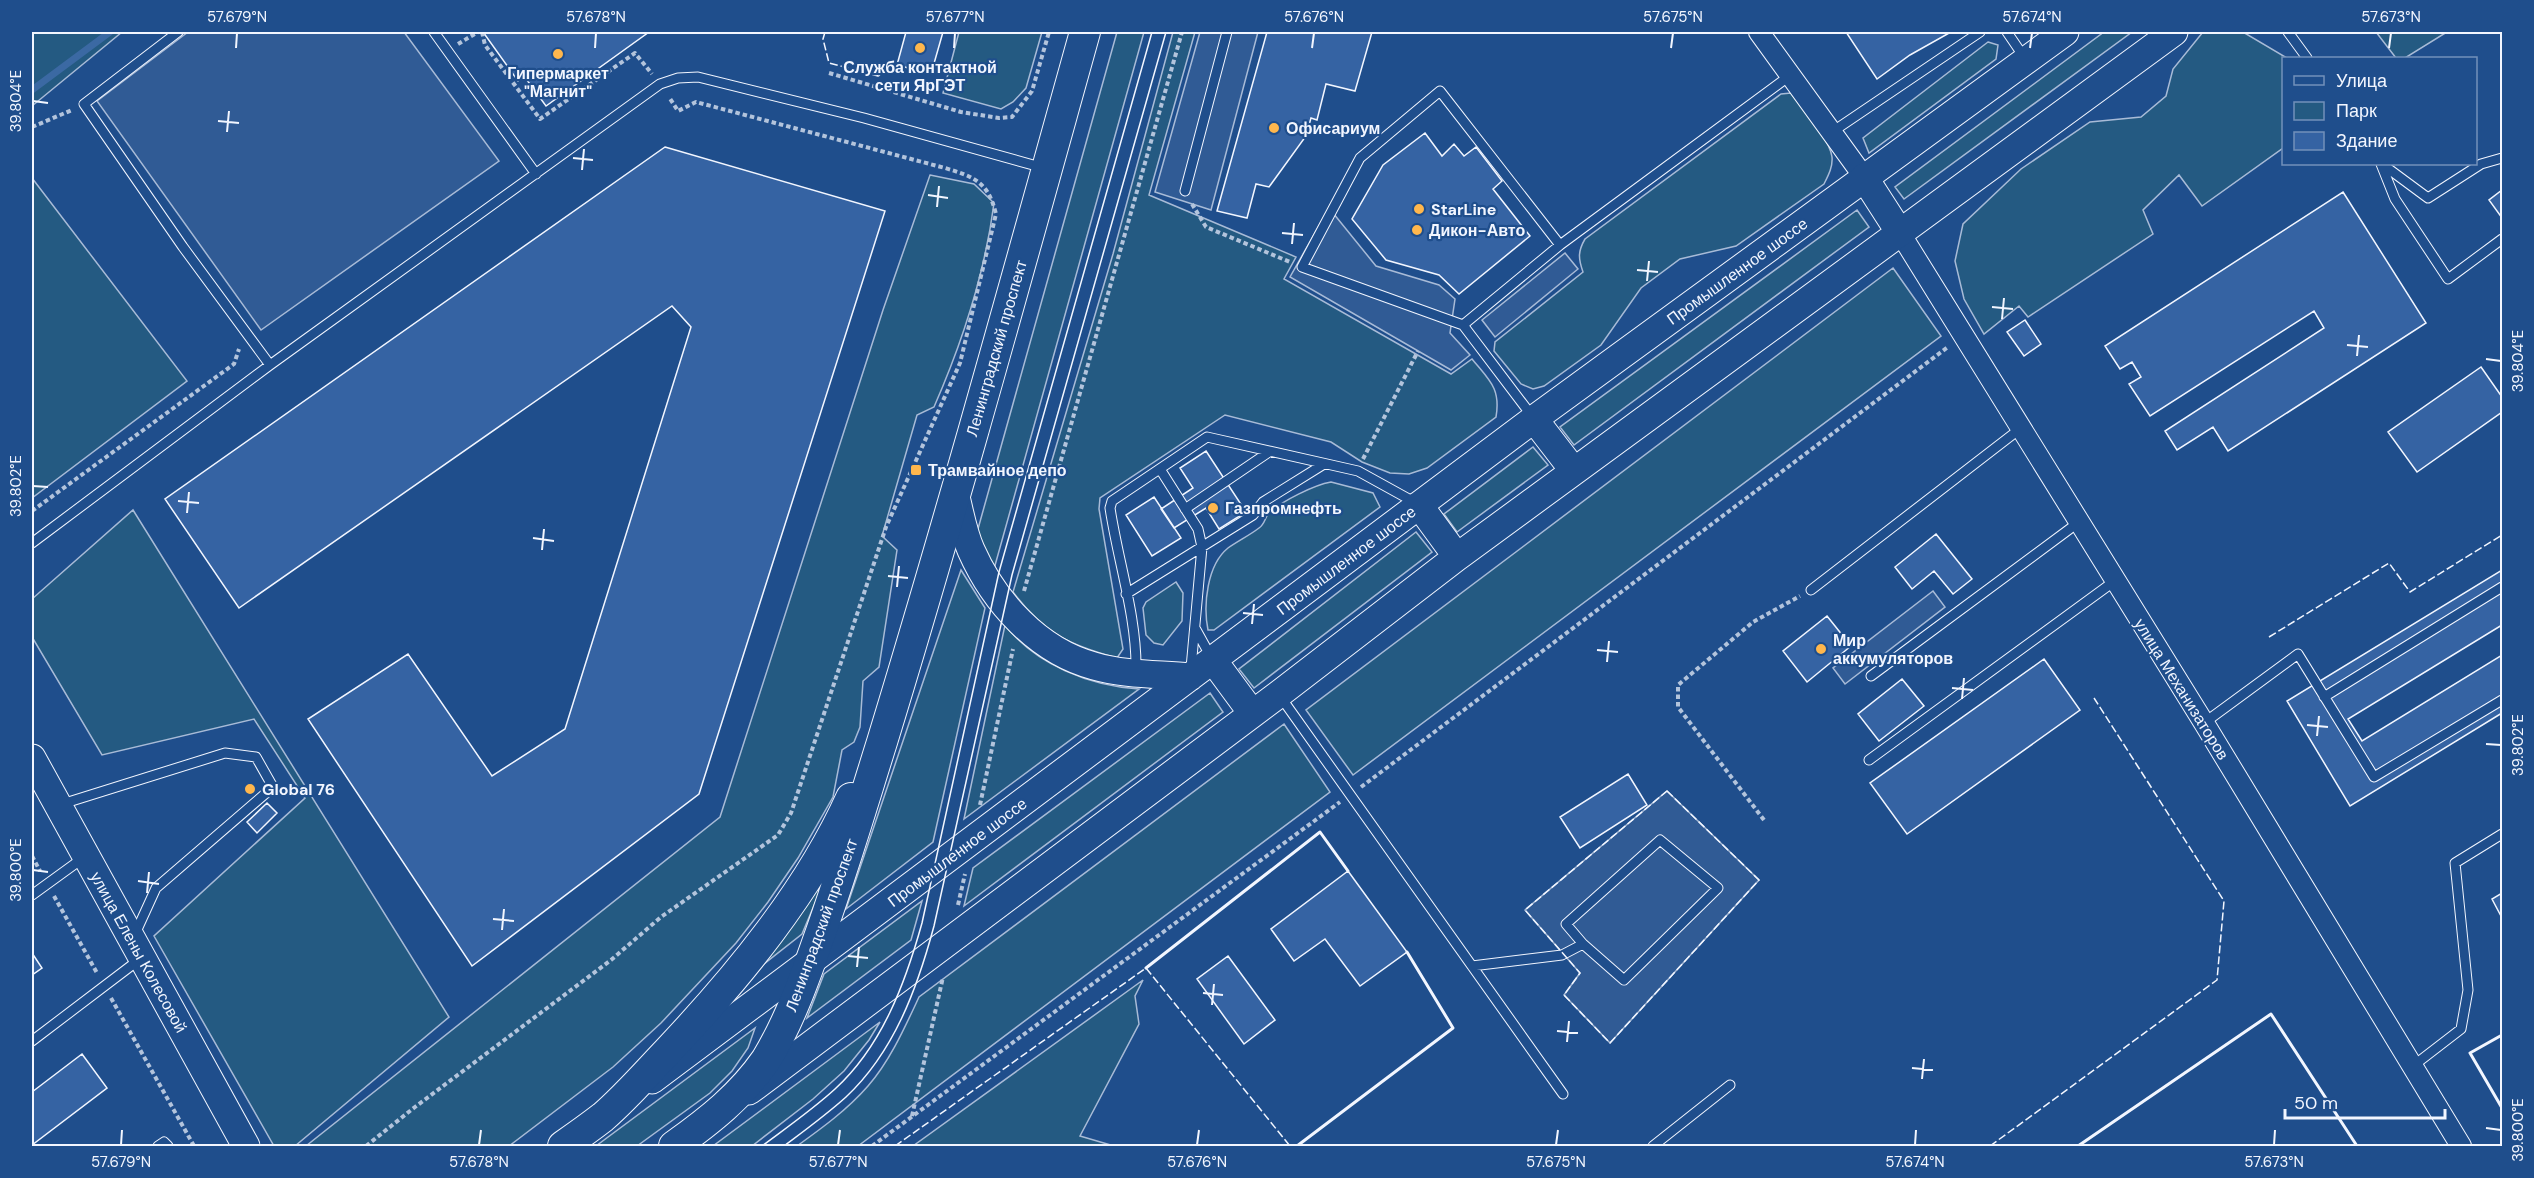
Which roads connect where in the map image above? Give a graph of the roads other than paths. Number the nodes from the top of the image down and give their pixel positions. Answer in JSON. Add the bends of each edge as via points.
{"nodes":[{"id":1,"x":178,"y":32,"type":"edge"},
{"id":2,"x":434,"y":32,"type":"edge"},
{"id":3,"x":1085,"y":32,"type":"edge"},
{"id":4,"x":1227,"y":32,"type":"edge"},
{"id":5,"x":1760,"y":32,"type":"edge"},
{"id":6,"x":1980,"y":32,"type":"edge"},
{"id":7,"x":2007,"y":32,"type":"edge"},
{"id":8,"x":2066,"y":32,"type":"edge"},
{"id":9,"x":2174,"y":32,"type":"edge"},
{"id":10,"x":2288,"y":32,"type":"edge"},
{"id":11,"x":2306,"y":57,"type":"edge"},
{"id":12,"x":2026,"y":60,"type":"junction"},
{"id":13,"x":1792,"y":74,"type":"junction"},
{"id":14,"x":1832,"y":132,"type":"junction"},
{"id":15,"x":2502,"y":158,"type":"edge"},
{"id":16,"x":2382,"y":165,"type":"edge"},
{"id":17,"x":2383,"y":165,"type":"edge"},
{"id":18,"x":1047,"y":168,"type":"junction"},
{"id":19,"x":536,"y":174,"type":"junction"},
{"id":20,"x":1864,"y":177,"type":"junction"},
{"id":21,"x":1185,"y":191,"type":"road end"},
{"id":22,"x":1900,"y":233,"type":"junction"},
{"id":23,"x":2502,"y":239,"type":"edge"},
{"id":24,"x":1560,"y":245,"type":"junction"},
{"id":25,"x":1463,"y":325,"type":"junction"},
{"id":26,"x":270,"y":365,"type":"junction"},
{"id":27,"x":1534,"y":419,"type":"junction"},
{"id":28,"x":2021,"y":428,"type":"junction"},
{"id":29,"x":1269,"y":452,"type":"junction"},
{"id":30,"x":1324,"y":464,"type":"junction"},
{"id":31,"x":1160,"y":469,"type":"junction"},
{"id":32,"x":1574,"y":471,"type":"junction"},
{"id":33,"x":955,"y":493,"type":"junction"},
{"id":34,"x":1419,"y":505,"type":"junction"},
{"id":35,"x":1185,"y":509,"type":"junction"},
{"id":36,"x":2079,"y":522,"type":"junction"},
{"id":37,"x":32,"y":543,"type":"edge"},
{"id":38,"x":1202,"y":547,"type":"junction"},
{"id":39,"x":1457,"y":557,"type":"junction"},
{"id":40,"x":2116,"y":580,"type":"junction"},
{"id":41,"x":2502,"y":587,"type":"edge"},
{"id":42,"x":1811,"y":590,"type":"road end"},
{"id":43,"x":1126,"y":594,"type":"junction"},
{"id":44,"x":1195,"y":628,"type":"junction"},
{"id":45,"x":1213,"y":660,"type":"junction"},
{"id":46,"x":905,"y":665,"type":"junction"},
{"id":47,"x":1136,"y":673,"type":"junction"},
{"id":48,"x":1871,"y":676,"type":"dead end"},
{"id":49,"x":1190,"y":677,"type":"junction"},
{"id":50,"x":1279,"y":694,"type":"junction"},
{"id":51,"x":2324,"y":697,"type":"junction"},
{"id":52,"x":2502,"y":700,"type":"edge"},
{"id":53,"x":1252,"y":713,"type":"junction"},
{"id":54,"x":2204,"y":723,"type":"junction"},
{"id":55,"x":32,"y":758,"type":"edge"},
{"id":56,"x":1869,"y":760,"type":"dead end"},
{"id":57,"x":58,"y":805,"type":"junction"},
{"id":58,"x":2502,"y":834,"type":"edge"},
{"id":59,"x":86,"y":856,"type":"junction"},
{"id":60,"x":32,"y":895,"type":"edge"},
{"id":61,"x":1582,"y":944,"type":"junction"},
{"id":62,"x":137,"y":948,"type":"junction"},
{"id":63,"x":810,"y":962,"type":"junction"},
{"id":64,"x":1472,"y":966,"type":"junction"},
{"id":65,"x":32,"y":1041,"type":"edge"},
{"id":66,"x":2413,"y":1066,"type":"junction"},
{"id":67,"x":1730,"y":1085,"type":"dead end"},
{"id":68,"x":1563,"y":1094,"type":"dead end"},
{"id":69,"x":724,"y":1109,"type":"junction"},
{"id":70,"x":603,"y":1117,"type":"junction"},
{"id":71,"x":158,"y":1146,"type":"edge"},
{"id":72,"x":168,"y":1146,"type":"edge"},
{"id":73,"x":246,"y":1146,"type":"edge"},
{"id":74,"x":563,"y":1146,"type":"edge"},
{"id":75,"x":674,"y":1146,"type":"edge"},
{"id":76,"x":1653,"y":1146,"type":"edge"},
{"id":77,"x":2461,"y":1146,"type":"edge"}],
"edges":[{"from":1,"to":26,"type":"lane","via":[[84,104]]},
{"from":2,"to":19,"type":"lane"},
{"from":3,"to":18,"type":"main road","name":"Ленинградский проспект"},
{"from":4,"to":21,"type":"lane"},
{"from":5,"to":13,"type":"street"},
{"from":6,"to":14,"type":"lane"},
{"from":7,"to":12,"type":"lane"},
{"from":8,"to":12,"type":"main road","name":"Промышленное шоссе"},
{"from":9,"to":22,"type":"main road"},
{"from":10,"to":11,"type":"lane"},
{"from":12,"to":20,"type":"main road","name":"Промышленное шоссе"},
{"from":13,"to":14,"type":"street"},
{"from":13,"to":24,"type":"lane"},
{"from":14,"to":20,"type":"street"},
{"from":15,"to":17,"type":"lane","via":[[2481,164],[2428,198]]},
{"from":16,"to":23,"type":"lane","via":[[2395,199],[2448,279]]},
{"from":18,"to":19,"type":"lane","via":[[698,77],[660,84]]},
{"from":18,"to":33,"type":"main road","name":"Ленинградский проспект"},
{"from":19,"to":26,"type":"lane"},
{"from":20,"to":22,"type":"main road"},
{"from":20,"to":27,"type":"main road","name":"Промышленное шоссе"},
{"from":22,"to":28,"type":"street","name":"улица Механизаторов"},
{"from":22,"to":32,"type":"main road"},
{"from":24,"to":25,"type":"lane"},
{"from":24,"to":25,"type":"lane","via":[[1440,91],[1360,158],[1302,267]]},
{"from":25,"to":27,"type":"lane"},
{"from":26,"to":37,"type":"lane"},
{"from":27,"to":32,"type":"main road"},
{"from":27,"to":34,"type":"main road","name":"Промышленное шоссе"},
{"from":28,"to":36,"type":"street","name":"улица Механизаторов"},
{"from":28,"to":42,"type":"lane"},
{"from":29,"to":30,"type":"lane"},
{"from":29,"to":31,"type":"lane","via":[[1207,437]]},
{"from":29,"to":35,"type":"lane"},
{"from":30,"to":34,"type":"lane","via":[[1358,471]]},
{"from":30,"to":38,"type":"lane"},
{"from":31,"to":35,"type":"lane"},
{"from":31,"to":43,"type":"lane","via":[[1112,501],[1110,508]]},
{"from":32,"to":39,"type":"main road"},
{"from":33,"to":46,"type":"main road","name":"Ленинградский проспект"},
{"from":33,"to":47,"type":"main road","via":[[974,556],[991,587],[1019,620],[1048,645],[1073,659]]},
{"from":34,"to":39,"type":"main road"},
{"from":34,"to":45,"type":"main road","name":"Промышленное шоссе"},
{"from":35,"to":38,"type":"lane","via":[[1198,529]]},
{"from":36,"to":40,"type":"street","name":"улица Механизаторов"},
{"from":36,"to":48,"type":"lane"},
{"from":38,"to":43,"type":"lane"},
{"from":38,"to":44,"type":"lane"},
{"from":39,"to":50,"type":"main road"},
{"from":40,"to":54,"type":"street","name":"улица Механизаторов"},
{"from":40,"to":56,"type":"lane"},
{"from":41,"to":51,"type":"lane"},
{"from":43,"to":47,"type":"lane","via":[[1135,633]]},
{"from":44,"to":45,"type":"lane"},
{"from":44,"to":49,"type":"lane"},
{"from":45,"to":49,"type":"main road","name":"Промышленное шоссе"},
{"from":45,"to":53,"type":"main road"},
{"from":46,"to":63,"type":"main road","name":"Ленинградский проспект"},
{"from":46,"to":70,"type":"main road","name":"Ленинградский проспект","via":[[844,813],[778,920],[694,1023]]},
{"from":47,"to":49,"type":"main road"},
{"from":49,"to":63,"type":"main road","name":"Промышленное шоссе"},
{"from":50,"to":53,"type":"main road"},
{"from":50,"to":64,"type":"lane"},
{"from":51,"to":52,"type":"lane","via":[[2374,777]]},
{"from":51,"to":54,"type":"lane","via":[[2298,654]]},
{"from":53,"to":69,"type":"main road"},
{"from":54,"to":66,"type":"street","name":"улица Механизаторов"},
{"from":55,"to":57,"type":"main road","name":"улица Елены Колесовой"},
{"from":57,"to":59,"type":"main road","name":"улица Елены Колесовой"},
{"from":57,"to":62,"type":"lane","via":[[225,753],[256,757],[273,787],[156,888]]},
{"from":58,"to":66,"type":"lane","via":[[2456,863],[2468,990],[2461,1029]]},
{"from":59,"to":60,"type":"lane"},
{"from":59,"to":62,"type":"main road","name":"улица Елены Колесовой"},
{"from":61,"to":61,"type":"lane","via":[[1566,924],[1660,840],[1718,888],[1624,980]]},
{"from":61,"to":64,"type":"lane","via":[[1562,955]]},
{"from":62,"to":65,"type":"lane"},
{"from":62,"to":73,"type":"main road","name":"улица Елены Колесовой"},
{"from":63,"to":69,"type":"main road","name":"Ленинградский проспект","via":[[766,1059]]},
{"from":63,"to":70,"type":"main road","name":"Промышленное шоссе"},
{"from":64,"to":68,"type":"lane"},
{"from":66,"to":77,"type":"street","name":"улица Механизаторов"},
{"from":67,"to":76,"type":"lane"},
{"from":69,"to":75,"type":"main road","name":"Ленинградский проспект"},
{"from":70,"to":74,"type":"main road","name":"Ленинградский проспект"},
{"from":71,"to":72,"type":"lane","via":[[164,1142]]}]}
